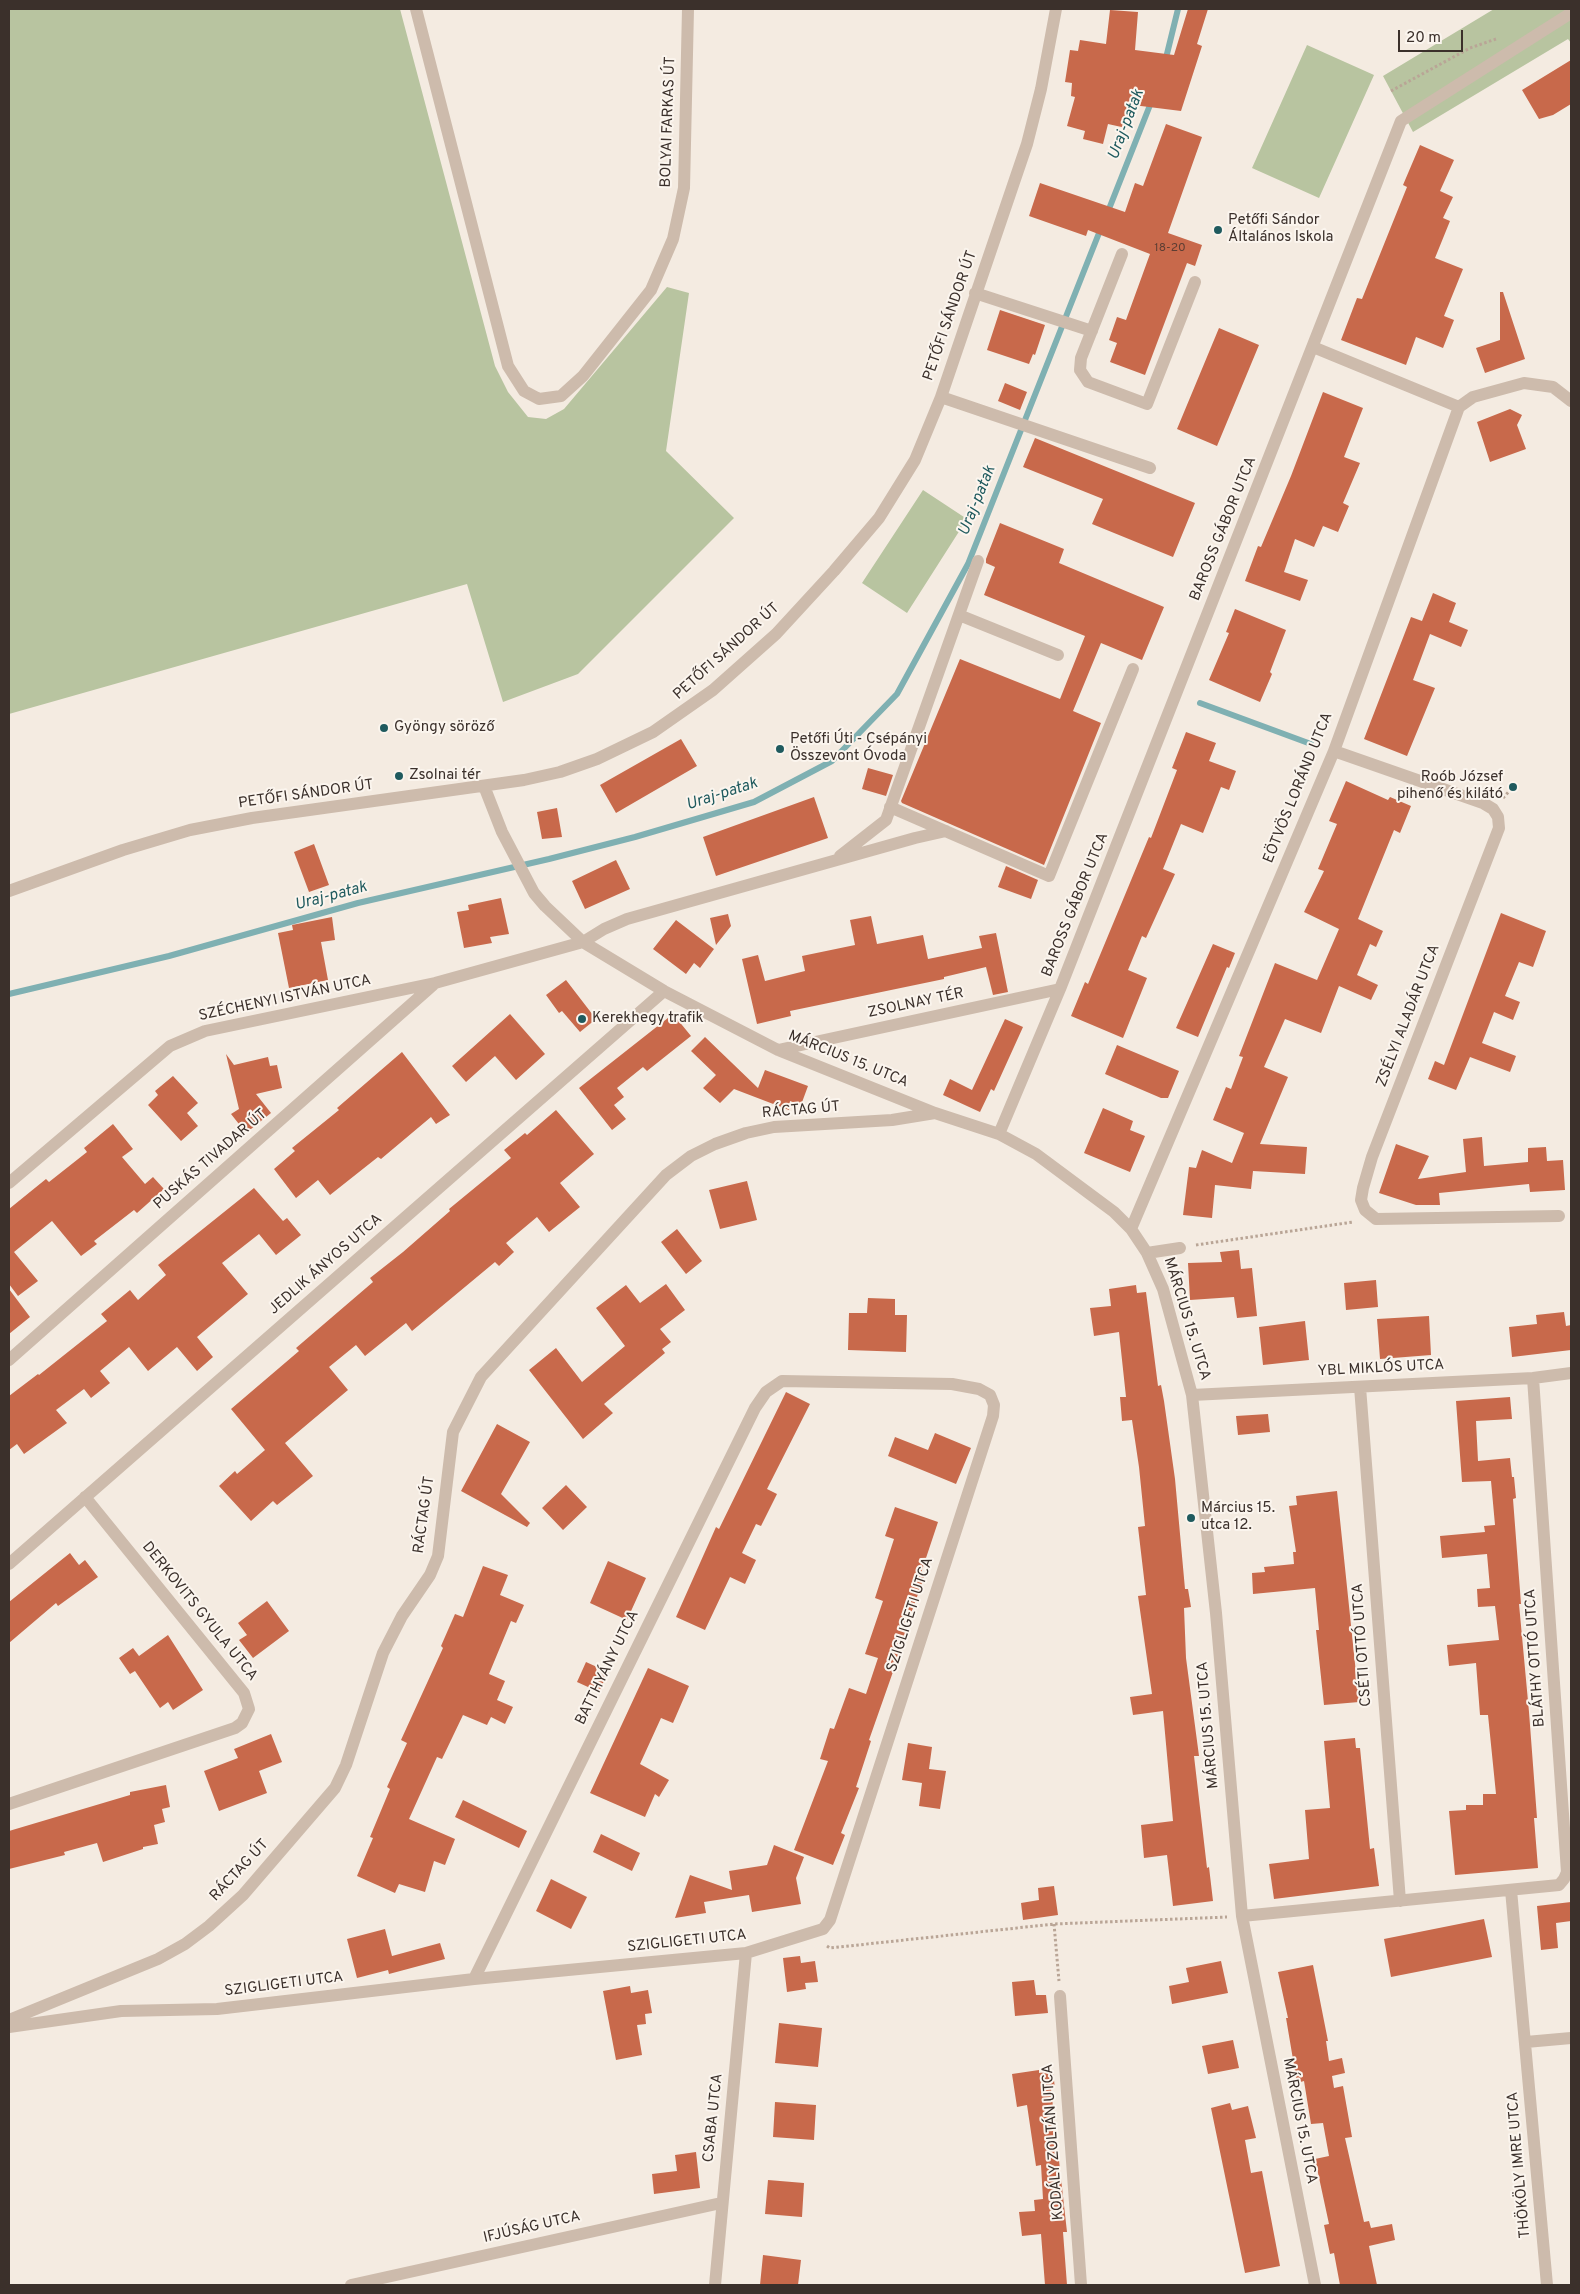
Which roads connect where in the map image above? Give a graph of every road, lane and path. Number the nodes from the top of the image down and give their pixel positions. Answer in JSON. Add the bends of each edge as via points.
{"nodes":[{"id":1,"x":416,"y":9,"type":"edge"},
{"id":2,"x":688,"y":9,"type":"edge"},
{"id":3,"x":1056,"y":9,"type":"edge"},
{"id":4,"x":1571,"y":13,"type":"edge"},
{"id":5,"x":1498,"y":38,"type":"dead end"},
{"id":6,"x":1391,"y":90,"type":"dead end"},
{"id":7,"x":1122,"y":254,"type":"dead end"},
{"id":8,"x":1195,"y":282,"type":"dead end"},
{"id":9,"x":975,"y":293,"type":"junction"},
{"id":10,"x":1092,"y":330,"type":"junction"},
{"id":11,"x":1313,"y":347,"type":"junction"},
{"id":12,"x":941,"y":397,"type":"junction"},
{"id":13,"x":1571,"y":401,"type":"edge"},
{"id":14,"x":1458,"y":406,"type":"junction"},
{"id":15,"x":1150,"y":468,"type":"dead end"},
{"id":16,"x":978,"y":561,"type":"dead end"},
{"id":17,"x":959,"y":615,"type":"junction"},
{"id":18,"x":1058,"y":654,"type":"dead end"},
{"id":19,"x":1133,"y":669,"type":"dead end"},
{"id":20,"x":1334,"y":750,"type":"junction"},
{"id":21,"x":484,"y":786,"type":"junction"},
{"id":22,"x":890,"y":807,"type":"junction"},
{"id":23,"x":946,"y":831,"type":"junction"},
{"id":24,"x":834,"y":860,"type":"junction"},
{"id":25,"x":9,"y":891,"type":"edge"},
{"id":26,"x":583,"y":942,"type":"junction"},
{"id":27,"x":435,"y":984,"type":"junction"},
{"id":28,"x":1060,"y":989,"type":"junction"},
{"id":29,"x":664,"y":991,"type":"junction"},
{"id":30,"x":778,"y":1050,"type":"junction"},
{"id":31,"x":935,"y":1113,"type":"junction"},
{"id":32,"x":999,"y":1134,"type":"junction"},
{"id":33,"x":9,"y":1183,"type":"edge"},
{"id":34,"x":1559,"y":1216,"type":"dead end"},
{"id":35,"x":1376,"y":1219,"type":"junction"},
{"id":36,"x":1131,"y":1229,"type":"junction"},
{"id":37,"x":1180,"y":1248,"type":"joint"},
{"id":38,"x":1147,"y":1253,"type":"junction"},
{"id":39,"x":9,"y":1360,"type":"edge"},
{"id":40,"x":1571,"y":1374,"type":"edge"},
{"id":41,"x":1533,"y":1378,"type":"junction"},
{"id":42,"x":782,"y":1381,"type":"joint"},
{"id":43,"x":1360,"y":1386,"type":"junction"},
{"id":44,"x":1192,"y":1395,"type":"junction"},
{"id":45,"x":85,"y":1497,"type":"junction"},
{"id":46,"x":9,"y":1564,"type":"edge"},
{"id":47,"x":9,"y":1804,"type":"edge"},
{"id":48,"x":1511,"y":1890,"type":"junction"},
{"id":49,"x":1400,"y":1901,"type":"junction"},
{"id":50,"x":1242,"y":1916,"type":"junction"},
{"id":51,"x":1054,"y":1924,"type":"junction"},
{"id":52,"x":807,"y":1935,"type":"junction"},
{"id":53,"x":746,"y":1954,"type":"junction"},
{"id":54,"x":474,"y":1979,"type":"junction"},
{"id":55,"x":1060,"y":1996,"type":"joint"},
{"id":56,"x":9,"y":2020,"type":"edge"},
{"id":57,"x":9,"y":2027,"type":"edge"},
{"id":58,"x":1571,"y":2038,"type":"edge"},
{"id":59,"x":1526,"y":2042,"type":"junction"},
{"id":60,"x":721,"y":2203,"type":"junction"},
{"id":61,"x":350,"y":2285,"type":"edge"},
{"id":62,"x":715,"y":2285,"type":"edge"},
{"id":63,"x":1081,"y":2285,"type":"edge"},
{"id":64,"x":1315,"y":2285,"type":"edge"},
{"id":65,"x":1547,"y":2285,"type":"edge"}],
"edges":[{"from":1,"to":2,"type":"street","name":"BOLYAI FARKAS ÚT","via":[[508,366],[524,391],[539,399],[561,396],[583,376],[652,290],[673,239],[684,188]]},
{"from":3,"to":9,"type":"street","name":"PETŐFI SÁNDOR ÚT","via":[[1042,89],[1027,144]]},
{"from":4,"to":11,"type":"street","name":"BAROSS GÁBOR UTCA","via":[[1401,121]]},
{"from":5,"to":6,"type":"path","via":[[1470,48]]},
{"from":7,"to":10,"type":"street"},
{"from":8,"to":10,"type":"street","via":[[1147,404],[1084,379],[1079,364]]},
{"from":9,"to":10,"type":"street"},
{"from":9,"to":12,"type":"street","name":"PETŐFI SÁNDOR ÚT"},
{"from":11,"to":14,"type":"street"},
{"from":11,"to":28,"type":"street","name":"BAROSS GÁBOR UTCA"},
{"from":12,"to":15,"type":"street"},
{"from":12,"to":21,"type":"street","name":"PETŐFI SÁNDOR ÚT","via":[[915,460],[879,518],[776,634],[714,690],[653,732],[597,759],[551,774]]},
{"from":13,"to":14,"type":"street","via":[[1561,391],[1545,384],[1524,383],[1472,397]]},
{"from":14,"to":20,"type":"street","name":"EÖTVÖS LORÁND UTCA"},
{"from":16,"to":17,"type":"street"},
{"from":17,"to":18,"type":"street"},
{"from":17,"to":22,"type":"street"},
{"from":19,"to":23,"type":"street","via":[[1049,876]]},
{"from":20,"to":35,"type":"street","name":"ZSÉLYI ALADÁR UTCA","via":[[1483,803],[1498,817],[1499,828],[1372,1157],[1361,1200],[1365,1210]]},
{"from":20,"to":36,"type":"street","name":"EÖTVÖS LORÁND UTCA"},
{"from":21,"to":25,"type":"street","name":"PETŐFI SÁNDOR ÚT","via":[[252,818],[190,830],[122,850]]},
{"from":21,"to":26,"type":"street","name":"MÁRCIUS 15. UTCA","via":[[525,878],[545,906]]},
{"from":22,"to":23,"type":"street"},
{"from":22,"to":24,"type":"street","via":[[886,820]]},
{"from":23,"to":24,"type":"street","name":"SZÉCHENYI ISTVÁN UTCA"},
{"from":24,"to":26,"type":"street","name":"SZÉCHENYI ISTVÁN UTCA","via":[[627,919]]},
{"from":26,"to":27,"type":"street","name":"SZÉCHENYI ISTVÁN UTCA"},
{"from":26,"to":29,"type":"street","name":"MÁRCIUS 15. UTCA"},
{"from":27,"to":33,"type":"street","name":"SZÉCHENYI ISTVÁN UTCA","via":[[205,1031],[186,1038],[170,1046]]},
{"from":27,"to":39,"type":"street","name":"PUSKÁS TIVADAR ÚT"},
{"from":28,"to":30,"type":"street","name":"ZSOLNAY TÉR"},
{"from":28,"to":32,"type":"street","name":"BAROSS GÁBOR UTCA"},
{"from":29,"to":30,"type":"street","name":"MÁRCIUS 15. UTCA"},
{"from":29,"to":45,"type":"street","name":"JEDLIK ÁNYOS UTCA"},
{"from":30,"to":31,"type":"street","name":"MÁRCIUS 15. UTCA"},
{"from":31,"to":32,"type":"street","name":"MÁRCIUS 15. UTCA"},
{"from":31,"to":56,"type":"street","name":"RÁCTAG ÚT","via":[[892,1120],[774,1127],[746,1133],[691,1156],[666,1175],[481,1377],[453,1432],[438,1556],[383,1654],[335,1788],[243,1894],[185,1944]]},
{"from":32,"to":36,"type":"street","name":"MÁRCIUS 15. UTCA","via":[[1068,1176]]},
{"from":34,"to":35,"type":"street"},
{"from":35,"to":37,"type":"path"},
{"from":36,"to":38,"type":"street","name":"MÁRCIUS 15. UTCA"},
{"from":37,"to":38,"type":"street"},
{"from":38,"to":44,"type":"street","name":"MÁRCIUS 15. UTCA","via":[[1162,1289]]},
{"from":40,"to":41,"type":"street","name":"YBL MIKLÓS UTCA"},
{"from":41,"to":43,"type":"street","name":"YBL MIKLÓS UTCA"},
{"from":41,"to":48,"type":"street","name":"BLÁTHY OTTÓ UTCA","via":[[1567,1872],[1559,1885]]},
{"from":42,"to":52,"type":"street","name":"SZIGLIGETI UTCA","via":[[952,1384],[979,1389],[990,1395],[994,1405],[830,1920],[823,1929]]},
{"from":42,"to":54,"type":"street","name":"BATTHYÁNY UTCA","via":[[766,1392],[755,1408]]},
{"from":43,"to":44,"type":"street","name":"YBL MIKLÓS UTCA"},
{"from":43,"to":49,"type":"street","name":"CSÉTI OTTÓ UTCA"},
{"from":44,"to":50,"type":"street","name":"MÁRCIUS 15. UTCA","via":[[1212,1575]]},
{"from":45,"to":46,"type":"street","name":"JEDLIK ÁNYOS UTCA"},
{"from":45,"to":47,"type":"street","name":"DERKOVITS GYULA UTCA","via":[[244,1693],[249,1709],[242,1723],[235,1728]]},
{"from":48,"to":49,"type":"street"},
{"from":48,"to":59,"type":"street","name":"THÖKÖLY IMRE UTCA"},
{"from":49,"to":50,"type":"street"},
{"from":50,"to":51,"type":"path"},
{"from":50,"to":64,"type":"street","name":"MÁRCIUS 15. UTCA"},
{"from":51,"to":52,"type":"path","via":[[830,1948]]},
{"from":51,"to":55,"type":"path"},
{"from":52,"to":53,"type":"street","name":"SZIGLIGETI UTCA"},
{"from":53,"to":54,"type":"street","name":"SZIGLIGETI UTCA"},
{"from":53,"to":60,"type":"street","name":"CSABA UTCA"},
{"from":54,"to":57,"type":"street","name":"SZIGLIGETI UTCA","via":[[217,2009],[121,2011]]},
{"from":55,"to":63,"type":"street","name":"KODÁLY ZOLTÁN UTCA"},
{"from":58,"to":59,"type":"street"},
{"from":59,"to":65,"type":"street","name":"THÖKÖLY IMRE UTCA"},
{"from":60,"to":61,"type":"street","name":"IFJÚSÁG UTCA"},
{"from":60,"to":62,"type":"street","name":"CSABA UTCA"}]}
